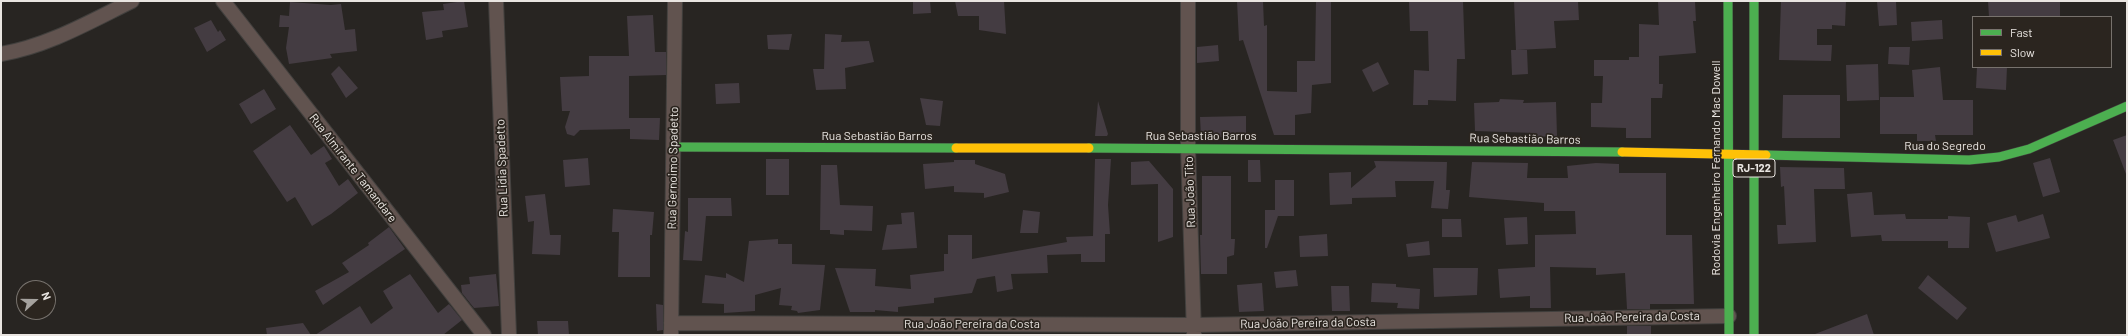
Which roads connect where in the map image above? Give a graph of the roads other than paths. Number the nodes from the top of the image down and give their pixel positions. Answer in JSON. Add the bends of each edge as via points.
{"nodes":[{"id":1,"x":132,"y":1,"type":"edge"},
{"id":2,"x":223,"y":1,"type":"edge"},
{"id":3,"x":496,"y":1,"type":"edge"},
{"id":4,"x":675,"y":1,"type":"edge"},
{"id":5,"x":1188,"y":1,"type":"edge"},
{"id":6,"x":1728,"y":1,"type":"edge"},
{"id":7,"x":1754,"y":1,"type":"edge"},
{"id":8,"x":1,"y":54,"type":"edge"},
{"id":9,"x":2127,"y":106,"type":"edge"},
{"id":10,"x":674,"y":147,"type":"junction"},
{"id":11,"x":1188,"y":148,"type":"junction"},
{"id":12,"x":1728,"y":153,"type":"junction"},
{"id":13,"x":1754,"y":154,"type":"junction"},
{"id":14,"x":1729,"y":316,"type":"junction"},
{"id":15,"x":671,"y":329,"type":"edge"},
{"id":16,"x":1194,"y":330,"type":"edge"},
{"id":17,"x":484,"y":335,"type":"edge"},
{"id":18,"x":509,"y":335,"type":"edge"},
{"id":19,"x":1729,"y":335,"type":"edge"},
{"id":20,"x":1754,"y":335,"type":"edge"}],
"edges":[{"from":1,"to":8,"type":"street","via":[[47,42]]},
{"from":2,"to":17,"type":"street","name":"Rua Almirante Tamandare"},
{"from":3,"to":18,"type":"street","name":"Rua Lidia Spadetto"},
{"from":4,"to":10,"type":"street","name":"Rua Gernoimo Spadetto"},
{"from":5,"to":11,"type":"street","name":"Rua João Tito"},
{"from":6,"to":12,"type":"street","name":"Rodovia Engenheiro Fernando Mac Dowell","number":"RJ-122"},
{"from":7,"to":13,"type":"street","number":"RJ-122"},
{"from":9,"to":13,"type":"street","name":"Rua do Segredo","via":[[2028,149],[1999,158],[1969,160]]},
{"from":10,"to":11,"type":"street","name":"Rua Sebastião Barros"},
{"from":10,"to":15,"type":"street","name":"Rua Gernoimo Spadetto"},
{"from":11,"to":12,"type":"street","name":"Rua Sebastião Barros"},
{"from":11,"to":16,"type":"street","name":"Rua João Tito"},
{"from":12,"to":13,"type":"street","name":"Rua do Segredo"},
{"from":12,"to":14,"type":"street","name":"Rodovia Engenheiro Fernando Mac Dowell","number":"RJ-122"},
{"from":13,"to":20,"type":"street","number":"RJ-122"},
{"from":14,"to":16,"type":"street","name":"Rua João Pereira da Costa"},
{"from":14,"to":19,"type":"street","name":"Rodovia Engenheiro Fernando Mac Dowell","number":"RJ-122"},
{"from":15,"to":16,"type":"street","name":"Rua João Pereira da Costa"}]}
